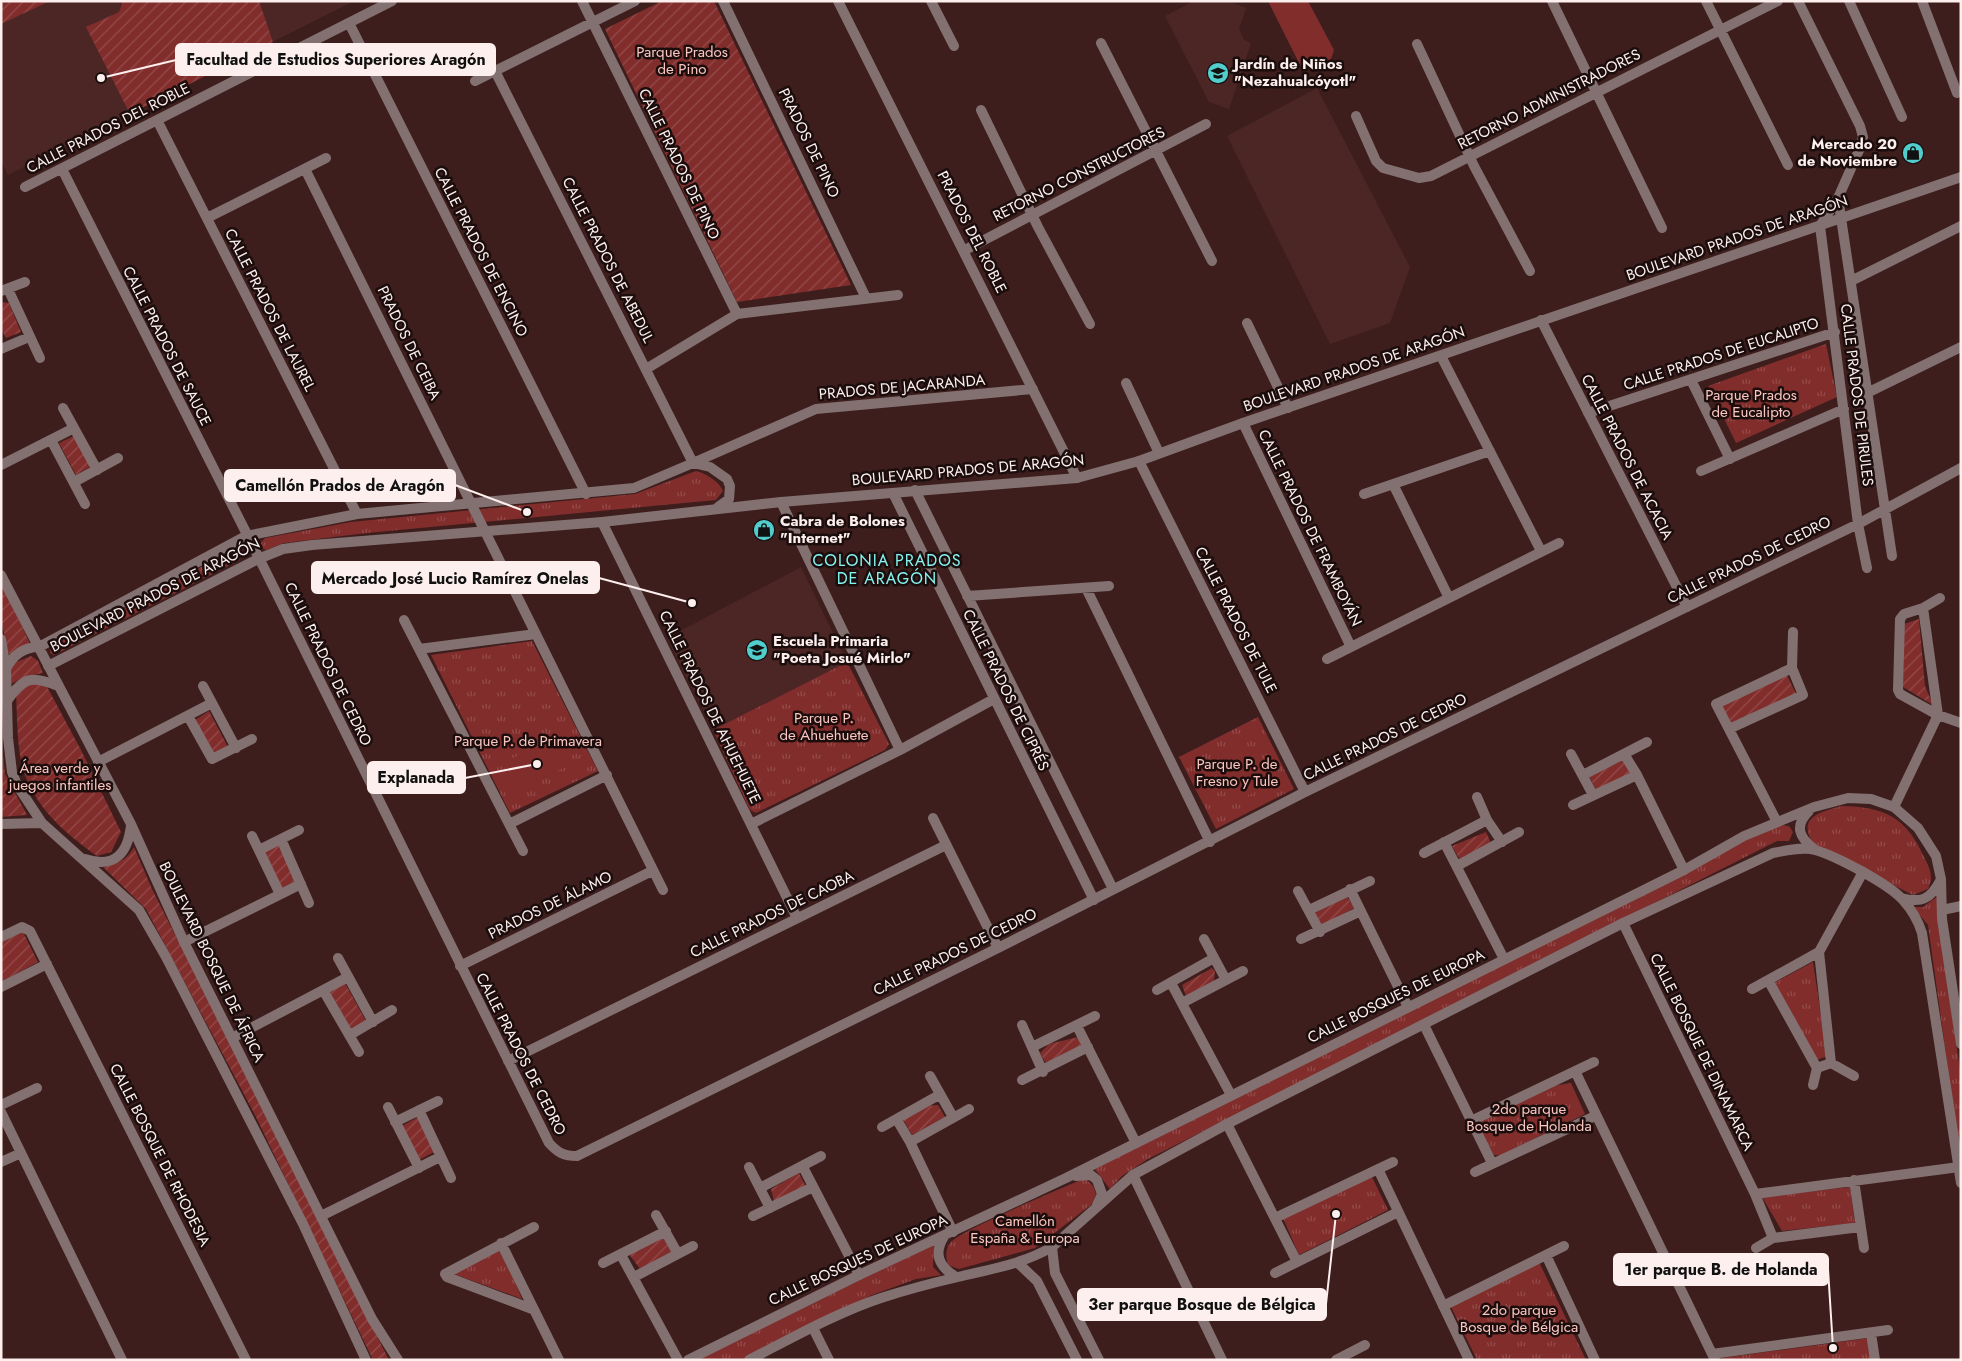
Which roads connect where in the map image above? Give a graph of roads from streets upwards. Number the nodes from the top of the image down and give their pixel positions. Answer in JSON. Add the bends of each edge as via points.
{"nodes":[{"id":1,"x":392,"y":1,"type":"edge"},
{"id":2,"x":582,"y":1,"type":"edge"},
{"id":3,"x":634,"y":1,"type":"edge"},
{"id":4,"x":723,"y":1,"type":"edge"},
{"id":5,"x":838,"y":1,"type":"edge"},
{"id":6,"x":931,"y":1,"type":"edge"},
{"id":7,"x":1552,"y":1,"type":"edge"},
{"id":8,"x":1706,"y":1,"type":"edge"},
{"id":9,"x":1778,"y":1,"type":"edge"},
{"id":10,"x":1798,"y":1,"type":"edge"},
{"id":11,"x":1849,"y":1,"type":"edge"},
{"id":12,"x":1922,"y":1,"type":"edge"},
{"id":13,"x":349,"y":23,"type":"junction"},
{"id":14,"x":592,"y":23,"type":"junction"},
{"id":15,"x":1721,"y":30,"type":"junction"},
{"id":16,"x":1101,"y":43,"type":"dead end"},
{"id":17,"x":1417,"y":44,"type":"dead end"},
{"id":18,"x":954,"y":46,"type":"dead end"},
{"id":19,"x":495,"y":71,"type":"junction"},
{"id":20,"x":475,"y":81,"type":"dead end"},
{"id":21,"x":1596,"y":92,"type":"junction"},
{"id":22,"x":1957,"y":93,"type":"dead end"},
{"id":23,"x":980,"y":110,"type":"dead end"},
{"id":24,"x":1356,"y":116,"type":"dead end"},
{"id":25,"x":1902,"y":117,"type":"dead end"},
{"id":26,"x":157,"y":120,"type":"junction"},
{"id":27,"x":1206,"y":124,"type":"dead end"},
{"id":28,"x":1158,"y":150,"type":"junction"},
{"id":29,"x":1469,"y":157,"type":"junction"},
{"id":30,"x":326,"y":158,"type":"dead end"},
{"id":31,"x":1788,"y":165,"type":"dead end"},
{"id":32,"x":62,"y":169,"type":"junction"},
{"id":33,"x":305,"y":169,"type":"junction"},
{"id":34,"x":1961,"y":177,"type":"edge"},
{"id":35,"x":25,"y":187,"type":"dead end"},
{"id":36,"x":1838,"y":198,"type":"junction"},
{"id":37,"x":1032,"y":215,"type":"junction"},
{"id":38,"x":207,"y":218,"type":"junction"},
{"id":39,"x":1841,"y":219,"type":"junction"},
{"id":40,"x":1820,"y":226,"type":"junction"},
{"id":41,"x":1961,"y":226,"type":"edge"},
{"id":42,"x":1662,"y":228,"type":"dead end"},
{"id":43,"x":965,"y":250,"type":"junction"},
{"id":44,"x":1212,"y":261,"type":"dead end"},
{"id":45,"x":1530,"y":271,"type":"dead end"},
{"id":46,"x":1852,"y":280,"type":"junction"},
{"id":47,"x":25,"y":282,"type":"dead end"},
{"id":48,"x":5,"y":290,"type":"edge"},
{"id":49,"x":898,"y":295,"type":"dead end"},
{"id":50,"x":866,"y":298,"type":"junction"},
{"id":51,"x":737,"y":314,"type":"junction"},
{"id":52,"x":1541,"y":320,"type":"junction"},
{"id":53,"x":1247,"y":323,"type":"dead end"},
{"id":54,"x":1090,"y":324,"type":"dead end"},
{"id":55,"x":1835,"y":332,"type":"junction"},
{"id":56,"x":29,"y":336,"type":"junction"},
{"id":57,"x":3,"y":345,"type":"edge"},
{"id":58,"x":1961,"y":347,"type":"edge"},
{"id":59,"x":1441,"y":356,"type":"junction"},
{"id":60,"x":40,"y":358,"type":"dead end"},
{"id":61,"x":646,"y":369,"type":"junction"},
{"id":62,"x":1691,"y":380,"type":"junction"},
{"id":63,"x":1126,"y":383,"type":"dead end"},
{"id":64,"x":1033,"y":389,"type":"junction"},
{"id":65,"x":1867,"y":393,"type":"junction"},
{"id":66,"x":63,"y":408,"type":"dead end"},
{"id":67,"x":1288,"y":408,"type":"junction"},
{"id":68,"x":1844,"y":409,"type":"junction"},
{"id":69,"x":1588,"y":413,"type":"junction"},
{"id":70,"x":1243,"y":423,"type":"junction"},
{"id":71,"x":74,"y":428,"type":"junction"},
{"id":72,"x":51,"y":440,"type":"junction"},
{"id":73,"x":1490,"y":451,"type":"junction"},
{"id":74,"x":1159,"y":453,"type":"junction"},
{"id":75,"x":118,"y":458,"type":"dead end"},
{"id":76,"x":1730,"y":459,"type":"junction"},
{"id":77,"x":1139,"y":461,"type":"junction"},
{"id":78,"x":694,"y":463,"type":"junction"},
{"id":79,"x":1,"y":465,"type":"edge"},
{"id":80,"x":1961,"y":468,"type":"edge"},
{"id":81,"x":97,"y":470,"type":"junction"},
{"id":82,"x":1701,"y":471,"type":"dead end"},
{"id":83,"x":1078,"y":478,"type":"junction"},
{"id":84,"x":74,"y":482,"type":"junction"},
{"id":85,"x":1393,"y":484,"type":"junction"},
{"id":86,"x":915,"y":490,"type":"junction"},
{"id":87,"x":893,"y":492,"type":"junction"},
{"id":88,"x":586,"y":494,"type":"junction"},
{"id":89,"x":1364,"y":494,"type":"dead end"},
{"id":90,"x":471,"y":502,"type":"junction"},
{"id":91,"x":781,"y":502,"type":"junction"},
{"id":92,"x":85,"y":504,"type":"dead end"},
{"id":93,"x":712,"y":509,"type":"junction"},
{"id":94,"x":1884,"y":509,"type":"junction"},
{"id":95,"x":357,"y":514,"type":"junction"},
{"id":96,"x":602,"y":522,"type":"junction"},
{"id":97,"x":1858,"y":524,"type":"junction"},
{"id":98,"x":484,"y":531,"type":"junction"},
{"id":99,"x":246,"y":536,"type":"junction"},
{"id":100,"x":1559,"y":543,"type":"dead end"},
{"id":101,"x":1541,"y":551,"type":"junction"},
{"id":102,"x":1892,"y":556,"type":"dead end"},
{"id":103,"x":258,"y":559,"type":"junction"},
{"id":104,"x":1867,"y":568,"type":"dead end"},
{"id":105,"x":1,"y":576,"type":"edge"},
{"id":106,"x":1109,"y":586,"type":"dead end"},
{"id":107,"x":1086,"y":588,"type":"junction"},
{"id":108,"x":967,"y":596,"type":"junction"},
{"id":109,"x":1449,"y":598,"type":"junction"},
{"id":110,"x":1940,"y":598,"type":"dead end"},
{"id":111,"x":1687,"y":608,"type":"junction"},
{"id":112,"x":1923,"y":608,"type":"junction"},
{"id":113,"x":404,"y":620,"type":"dead end"},
{"id":114,"x":1792,"y":632,"type":"dead end"},
{"id":115,"x":536,"y":634,"type":"junction"},
{"id":116,"x":1,"y":639,"type":"edge"},
{"id":117,"x":1351,"y":647,"type":"junction"},
{"id":118,"x":39,"y":648,"type":"junction"},
{"id":119,"x":419,"y":649,"type":"junction"},
{"id":120,"x":1327,"y":659,"type":"dead end"},
{"id":121,"x":48,"y":666,"type":"junction"},
{"id":122,"x":1792,"y":668,"type":"junction"},
{"id":123,"x":6,"y":669,"type":"junction"},
{"id":124,"x":58,"y":686,"type":"junction"},
{"id":125,"x":203,"y":686,"type":"dead end"},
{"id":126,"x":994,"y":699,"type":"junction"},
{"id":127,"x":7,"y":701,"type":"junction"},
{"id":128,"x":212,"y":703,"type":"junction"},
{"id":129,"x":1938,"y":715,"type":"junction"},
{"id":130,"x":188,"y":716,"type":"junction"},
{"id":131,"x":1960,"y":722,"type":"edge"},
{"id":132,"x":1729,"y":729,"type":"junction"},
{"id":133,"x":252,"y":739,"type":"dead end"},
{"id":134,"x":5,"y":741,"type":"edge"},
{"id":135,"x":1647,"y":742,"type":"dead end"},
{"id":136,"x":236,"y":748,"type":"junction"},
{"id":137,"x":900,"y":750,"type":"junction"},
{"id":138,"x":1571,"y":754,"type":"dead end"},
{"id":139,"x":1624,"y":754,"type":"junction"},
{"id":140,"x":98,"y":762,"type":"junction"},
{"id":141,"x":607,"y":774,"type":"junction"},
{"id":142,"x":1583,"y":775,"type":"junction"},
{"id":143,"x":1637,"y":775,"type":"junction"},
{"id":144,"x":1305,"y":792,"type":"junction"},
{"id":145,"x":1593,"y":795,"type":"junction"},
{"id":146,"x":1477,"y":796,"type":"dead end"},
{"id":147,"x":1573,"y":805,"type":"dead end"},
{"id":148,"x":1814,"y":807,"type":"junction"},
{"id":149,"x":1894,"y":807,"type":"junction"},
{"id":150,"x":933,"y":818,"type":"dead end"},
{"id":151,"x":1487,"y":820,"type":"junction"},
{"id":152,"x":1777,"y":822,"type":"junction"},
{"id":153,"x":42,"y":823,"type":"junction"},
{"id":154,"x":1,"y":824,"type":"edge"},
{"id":155,"x":131,"y":824,"type":"junction"},
{"id":156,"x":510,"y":824,"type":"junction"},
{"id":157,"x":751,"y":824,"type":"junction"},
{"id":158,"x":299,"y":830,"type":"dead end"},
{"id":159,"x":1519,"y":832,"type":"dead end"},
{"id":160,"x":252,"y":836,"type":"dead end"},
{"id":161,"x":281,"y":839,"type":"junction"},
{"id":162,"x":1210,"y":842,"type":"junction"},
{"id":163,"x":1444,"y":842,"type":"junction"},
{"id":164,"x":1502,"y":842,"type":"junction"},
{"id":165,"x":946,"y":845,"type":"junction"},
{"id":166,"x":1814,"y":849,"type":"junction"},
{"id":167,"x":259,"y":850,"type":"junction"},
{"id":168,"x":523,"y":851,"type":"dead end"},
{"id":169,"x":1424,"y":853,"type":"dead end"},
{"id":170,"x":84,"y":859,"type":"junction"},
{"id":171,"x":1457,"y":866,"type":"junction"},
{"id":172,"x":1684,"y":870,"type":"junction"},
{"id":173,"x":652,"y":871,"type":"junction"},
{"id":174,"x":1863,"y":872,"type":"junction"},
{"id":175,"x":1941,"y":879,"type":"junction"},
{"id":176,"x":1370,"y":881,"type":"dead end"},
{"id":177,"x":301,"y":884,"type":"junction"},
{"id":178,"x":1113,"y":889,"type":"junction"},
{"id":179,"x":662,"y":890,"type":"dead end"},
{"id":180,"x":1350,"y":890,"type":"junction"},
{"id":181,"x":1298,"y":891,"type":"dead end"},
{"id":182,"x":280,"y":894,"type":"junction"},
{"id":183,"x":1901,"y":898,"type":"junction"},
{"id":184,"x":1094,"y":900,"type":"junction"},
{"id":185,"x":309,"y":903,"type":"dead end"},
{"id":186,"x":1961,"y":906,"type":"edge"},
{"id":187,"x":1309,"y":910,"type":"junction"},
{"id":188,"x":1942,"y":910,"type":"junction"},
{"id":189,"x":1361,"y":911,"type":"junction"},
{"id":190,"x":796,"y":918,"type":"junction"},
{"id":191,"x":1623,"y":923,"type":"junction"},
{"id":192,"x":1320,"y":932,"type":"junction"},
{"id":193,"x":1,"y":937,"type":"edge"},
{"id":194,"x":1204,"y":939,"type":"dead end"},
{"id":195,"x":1301,"y":939,"type":"dead end"},
{"id":196,"x":184,"y":942,"type":"junction"},
{"id":197,"x":998,"y":948,"type":"junction"},
{"id":198,"x":1819,"y":952,"type":"junction"},
{"id":199,"x":338,"y":958,"type":"dead end"},
{"id":200,"x":1214,"y":958,"type":"junction"},
{"id":201,"x":1504,"y":959,"type":"junction"},
{"id":202,"x":47,"y":964,"type":"junction"},
{"id":203,"x":460,"y":966,"type":"junction"},
{"id":204,"x":1243,"y":971,"type":"dead end"},
{"id":205,"x":348,"y":977,"type":"junction"},
{"id":206,"x":1226,"y":980,"type":"junction"},
{"id":207,"x":1768,"y":980,"type":"junction"},
{"id":208,"x":1171,"y":983,"type":"junction"},
{"id":209,"x":1,"y":987,"type":"edge"},
{"id":210,"x":1752,"y":989,"type":"dead end"},
{"id":211,"x":323,"y":990,"type":"junction"},
{"id":212,"x":1157,"y":990,"type":"dead end"},
{"id":213,"x":1182,"y":1002,"type":"junction"},
{"id":214,"x":1408,"y":1007,"type":"junction"},
{"id":215,"x":392,"y":1010,"type":"dead end"},
{"id":216,"x":1959,"y":1015,"type":"edge"},
{"id":217,"x":1095,"y":1016,"type":"dead end"},
{"id":218,"x":373,"y":1022,"type":"junction"},
{"id":219,"x":1022,"y":1025,"type":"dead end"},
{"id":220,"x":1424,"y":1025,"type":"junction"},
{"id":221,"x":1077,"y":1026,"type":"junction"},
{"id":222,"x":350,"y":1035,"type":"junction"},
{"id":223,"x":232,"y":1038,"type":"junction"},
{"id":224,"x":1961,"y":1044,"type":"edge"},
{"id":225,"x":1032,"y":1047,"type":"junction"},
{"id":226,"x":1088,"y":1047,"type":"junction"},
{"id":227,"x":360,"y":1052,"type":"dead end"},
{"id":228,"x":508,"y":1061,"type":"junction"},
{"id":229,"x":1594,"y":1062,"type":"dead end"},
{"id":230,"x":1831,"y":1063,"type":"junction"},
{"id":231,"x":1817,"y":1068,"type":"junction"},
{"id":232,"x":1042,"y":1072,"type":"junction"},
{"id":233,"x":1575,"y":1072,"type":"junction"},
{"id":234,"x":930,"y":1076,"type":"dead end"},
{"id":235,"x":1854,"y":1076,"type":"dead end"},
{"id":236,"x":1022,"y":1080,"type":"dead end"},
{"id":237,"x":1813,"y":1086,"type":"dead end"},
{"id":238,"x":37,"y":1088,"type":"dead end"},
{"id":239,"x":1231,"y":1095,"type":"junction"},
{"id":240,"x":939,"y":1096,"type":"junction"},
{"id":241,"x":438,"y":1101,"type":"dead end"},
{"id":242,"x":1,"y":1105,"type":"edge"},
{"id":243,"x":388,"y":1107,"type":"dead end"},
{"id":244,"x":969,"y":1109,"type":"dead end"},
{"id":245,"x":419,"y":1110,"type":"junction"},
{"id":246,"x":1,"y":1112,"type":"edge"},
{"id":247,"x":1595,"y":1116,"type":"junction"},
{"id":248,"x":953,"y":1117,"type":"junction"},
{"id":249,"x":897,"y":1120,"type":"junction"},
{"id":250,"x":1471,"y":1121,"type":"junction"},
{"id":251,"x":395,"y":1122,"type":"junction"},
{"id":252,"x":1227,"y":1124,"type":"junction"},
{"id":253,"x":882,"y":1127,"type":"dead end"},
{"id":254,"x":910,"y":1142,"type":"junction"},
{"id":255,"x":1136,"y":1143,"type":"junction"},
{"id":256,"x":21,"y":1153,"type":"junction"},
{"id":257,"x":821,"y":1156,"type":"dead end"},
{"id":258,"x":440,"y":1157,"type":"junction"},
{"id":259,"x":1,"y":1162,"type":"edge"},
{"id":260,"x":1393,"y":1162,"type":"dead end"},
{"id":261,"x":1492,"y":1162,"type":"junction"},
{"id":262,"x":749,"y":1167,"type":"dead end"},
{"id":263,"x":803,"y":1167,"type":"junction"},
{"id":264,"x":1959,"y":1167,"type":"junction"},
{"id":265,"x":419,"y":1168,"type":"junction"},
{"id":266,"x":1378,"y":1170,"type":"junction"},
{"id":267,"x":1475,"y":1172,"type":"dead end"},
{"id":268,"x":1133,"y":1175,"type":"junction"},
{"id":269,"x":451,"y":1178,"type":"dead end"},
{"id":270,"x":1066,"y":1178,"type":"junction"},
{"id":271,"x":1854,"y":1180,"type":"junction"},
{"id":272,"x":1961,"y":1183,"type":"edge"},
{"id":273,"x":813,"y":1187,"type":"junction"},
{"id":274,"x":760,"y":1188,"type":"junction"},
{"id":275,"x":1755,"y":1194,"type":"junction"},
{"id":276,"x":770,"y":1208,"type":"junction"},
{"id":277,"x":1094,"y":1211,"type":"junction"},
{"id":278,"x":1398,"y":1212,"type":"junction"},
{"id":279,"x":656,"y":1215,"type":"dead end"},
{"id":280,"x":321,"y":1216,"type":"junction"},
{"id":281,"x":753,"y":1216,"type":"dead end"},
{"id":282,"x":1275,"y":1218,"type":"junction"},
{"id":283,"x":534,"y":1227,"type":"dead end"},
{"id":284,"x":1860,"y":1227,"type":"junction"},
{"id":285,"x":666,"y":1231,"type":"junction"},
{"id":286,"x":949,"y":1233,"type":"junction"},
{"id":287,"x":1773,"y":1238,"type":"junction"},
{"id":288,"x":501,"y":1244,"type":"junction"},
{"id":289,"x":693,"y":1246,"type":"dead end"},
{"id":290,"x":1052,"y":1246,"type":"junction"},
{"id":291,"x":1564,"y":1246,"type":"dead end"},
{"id":292,"x":1756,"y":1248,"type":"dead end"},
{"id":293,"x":1864,"y":1248,"type":"dead end"},
{"id":294,"x":678,"y":1254,"type":"junction"},
{"id":295,"x":621,"y":1255,"type":"junction"},
{"id":296,"x":1546,"y":1255,"type":"junction"},
{"id":297,"x":1297,"y":1262,"type":"junction"},
{"id":298,"x":603,"y":1263,"type":"dead end"},
{"id":299,"x":1018,"y":1263,"type":"junction"},
{"id":300,"x":1275,"y":1272,"type":"dead end"},
{"id":301,"x":859,"y":1275,"type":"junction"},
{"id":302,"x":634,"y":1277,"type":"junction"},
{"id":303,"x":956,"y":1277,"type":"junction"},
{"id":304,"x":1443,"y":1306,"type":"junction"},
{"id":305,"x":532,"y":1309,"type":"junction"},
{"id":306,"x":813,"y":1328,"type":"junction"},
{"id":307,"x":1888,"y":1330,"type":"dead end"},
{"id":308,"x":1872,"y":1333,"type":"junction"},
{"id":309,"x":1365,"y":1345,"type":"dead end"},
{"id":310,"x":1714,"y":1357,"type":"edge"},
{"id":311,"x":1342,"y":1358,"type":"edge"},
{"id":312,"x":122,"y":1360,"type":"edge"},
{"id":313,"x":246,"y":1360,"type":"edge"},
{"id":314,"x":366,"y":1360,"type":"edge"},
{"id":315,"x":398,"y":1360,"type":"edge"},
{"id":316,"x":559,"y":1360,"type":"edge"},
{"id":317,"x":678,"y":1360,"type":"edge"},
{"id":318,"x":688,"y":1360,"type":"edge"},
{"id":319,"x":749,"y":1360,"type":"edge"},
{"id":320,"x":829,"y":1360,"type":"edge"},
{"id":321,"x":1076,"y":1360,"type":"edge"},
{"id":322,"x":1099,"y":1360,"type":"edge"},
{"id":323,"x":1222,"y":1360,"type":"edge"},
{"id":324,"x":1469,"y":1360,"type":"edge"},
{"id":325,"x":1595,"y":1360,"type":"edge"},
{"id":326,"x":1875,"y":1360,"type":"edge"}],
"edges":[{"from":1,"to":13,"type":"street","name":"CALLE PRADOS DEL ROBLE"},
{"from":2,"to":14,"type":"street","name":"CALLE PRADOS DE PINO"},
{"from":3,"to":14,"type":"street"},
{"from":4,"to":50,"type":"street","name":"PRADOS DE PINO"},
{"from":5,"to":43,"type":"street","name":"PRADOS DEL ROBLE"},
{"from":6,"to":18,"type":"street"},
{"from":7,"to":21,"type":"street"},
{"from":8,"to":15,"type":"street"},
{"from":9,"to":15,"type":"street","name":"RETORNO ADMINISTRADORES"},
{"from":10,"to":36,"type":"street","via":[[1863,136]]},
{"from":11,"to":25,"type":"street"},
{"from":12,"to":22,"type":"street"},
{"from":13,"to":26,"type":"street","name":"CALLE PRADOS DEL ROBLE"},
{"from":13,"to":88,"type":"street","name":"CALLE PRADOS DE ENCINO"},
{"from":14,"to":19,"type":"street"},
{"from":14,"to":51,"type":"street","name":"CALLE PRADOS DE PINO"},
{"from":15,"to":21,"type":"street","name":"RETORNO ADMINISTRADORES"},
{"from":15,"to":31,"type":"street"},
{"from":16,"to":28,"type":"street"},
{"from":17,"to":29,"type":"street"},
{"from":19,"to":20,"type":"street"},
{"from":19,"to":61,"type":"street","name":"CALLE PRADOS DE ABEDUL"},
{"from":21,"to":29,"type":"street","name":"RETORNO ADMINISTRADORES"},
{"from":21,"to":42,"type":"street"},
{"from":23,"to":37,"type":"street"},
{"from":24,"to":29,"type":"street","name":"RETORNO ADMINISTRADORES","via":[[1376,160],[1383,168],[1419,178],[1431,176]]},
{"from":26,"to":32,"type":"street","name":"CALLE PRADOS DEL ROBLE"},
{"from":26,"to":38,"type":"street","name":"CALLE PRADOS DE LAUREL"},
{"from":27,"to":28,"type":"street","name":"RETORNO CONSTRUCTORES"},
{"from":28,"to":37,"type":"street","name":"RETORNO CONSTRUCTORES"},
{"from":28,"to":44,"type":"street"},
{"from":29,"to":45,"type":"street"},
{"from":30,"to":33,"type":"street"},
{"from":32,"to":35,"type":"street","name":"CALLE PRADOS DEL ROBLE"},
{"from":32,"to":99,"type":"street","name":"CALLE PRADOS DE SAUCE"},
{"from":33,"to":38,"type":"street"},
{"from":33,"to":90,"type":"street","name":"PRADOS DE CEIBA"},
{"from":34,"to":39,"type":"street","name":"BOULEVARD PRADOS DE ARAGÓN"},
{"from":36,"to":39,"type":"street","name":"CALLE PRADOS DE PIRULES"},
{"from":36,"to":40,"type":"street"},
{"from":37,"to":43,"type":"street","name":"RETORNO CONSTRUCTORES"},
{"from":37,"to":54,"type":"street"},
{"from":38,"to":95,"type":"street","name":"CALLE PRADOS DE LAUREL"},
{"from":39,"to":40,"type":"street","name":"BOULEVARD PRADOS DE ARAGÓN"},
{"from":39,"to":46,"type":"street","name":"CALLE PRADOS DE PIRULES"},
{"from":40,"to":52,"type":"street","name":"BOULEVARD PRADOS DE ARAGÓN"},
{"from":40,"to":55,"type":"street","name":"CALLE PRADOS DE PIRULES"},
{"from":41,"to":46,"type":"street"},
{"from":43,"to":64,"type":"street","name":"PRADOS DEL ROBLE"},
{"from":46,"to":65,"type":"street","name":"CALLE PRADOS DE PIRULES"},
{"from":47,"to":48,"type":"street"},
{"from":48,"to":56,"type":"street"},
{"from":49,"to":50,"type":"street"},
{"from":50,"to":51,"type":"street"},
{"from":51,"to":61,"type":"street"},
{"from":52,"to":59,"type":"street","name":"BOULEVARD PRADOS DE ARAGÓN"},
{"from":52,"to":69,"type":"street","name":"CALLE PRADOS DE ACACIA"},
{"from":53,"to":67,"type":"street"},
{"from":55,"to":62,"type":"street","name":"CALLE PRADOS DE EUCALIPTO"},
{"from":55,"to":68,"type":"street","name":"CALLE PRADOS DE PIRULES"},
{"from":56,"to":57,"type":"street"},
{"from":56,"to":60,"type":"street"},
{"from":58,"to":65,"type":"street"},
{"from":59,"to":67,"type":"street","name":"BOULEVARD PRADOS DE ARAGÓN"},
{"from":59,"to":73,"type":"street"},
{"from":61,"to":78,"type":"street","name":"CALLE PRADOS DE ABEDUL"},
{"from":62,"to":69,"type":"street","name":"CALLE PRADOS DE EUCALIPTO"},
{"from":62,"to":76,"type":"street"},
{"from":63,"to":74,"type":"street"},
{"from":64,"to":78,"type":"street","name":"PRADOS DE JACARANDA","via":[[816,409]]},
{"from":64,"to":83,"type":"street","name":"PRADOS DEL ROBLE"},
{"from":65,"to":94,"type":"street","name":"CALLE PRADOS DE PIRULES"},
{"from":66,"to":71,"type":"street"},
{"from":67,"to":70,"type":"street","name":"BOULEVARD PRADOS DE ARAGÓN"},
{"from":68,"to":76,"type":"street"},
{"from":68,"to":97,"type":"street","name":"CALLE PRADOS DE PIRULES"},
{"from":69,"to":111,"type":"street","name":"CALLE PRADOS DE ACACIA"},
{"from":70,"to":74,"type":"street","name":"BOULEVARD PRADOS DE ARAGÓN"},
{"from":70,"to":117,"type":"street","name":"CALLE PRADOS DE FRAMBOYÁN"},
{"from":71,"to":72,"type":"street"},
{"from":71,"to":81,"type":"street"},
{"from":72,"to":79,"type":"street"},
{"from":72,"to":84,"type":"street"},
{"from":73,"to":85,"type":"street"},
{"from":73,"to":101,"type":"street"},
{"from":74,"to":77,"type":"street","name":"BOULEVARD PRADOS DE ARAGÓN"},
{"from":75,"to":81,"type":"street"},
{"from":76,"to":82,"type":"street"},
{"from":77,"to":83,"type":"street","name":"BOULEVARD PRADOS DE ARAGÓN"},
{"from":77,"to":144,"type":"street","name":"CALLE PRADOS DE TULE"},
{"from":78,"to":88,"type":"street","name":"BOULEVARD PRADOS DE ARAGÓN","via":[[634,488]]},
{"from":78,"to":93,"type":"street","via":[[722,474],[730,486],[729,499],[724,505]]},
{"from":80,"to":94,"type":"street","name":"CALLE PRADOS DE CEDRO"},
{"from":81,"to":84,"type":"street"},
{"from":83,"to":86,"type":"street","name":"BOULEVARD PRADOS DE ARAGÓN"},
{"from":84,"to":92,"type":"street"},
{"from":85,"to":89,"type":"street"},
{"from":85,"to":109,"type":"street"},
{"from":86,"to":87,"type":"street","name":"BOULEVARD PRADOS DE ARAGÓN"},
{"from":86,"to":108,"type":"street","name":"CALLE PRADOS DE CIPRÉS"},
{"from":87,"to":91,"type":"street","name":"BOULEVARD PRADOS DE ARAGÓN"},
{"from":87,"to":126,"type":"street","name":"CALLE PRADOS DE CIPRÉS"},
{"from":88,"to":90,"type":"street","name":"BOULEVARD PRADOS DE ARAGÓN"},
{"from":90,"to":95,"type":"street","name":"BOULEVARD PRADOS DE ARAGÓN"},
{"from":90,"to":98,"type":"street","name":"PRADOS DE CEIBA"},
{"from":91,"to":93,"type":"street","name":"BOULEVARD PRADOS DE ARAGÓN"},
{"from":91,"to":137,"type":"street"},
{"from":93,"to":96,"type":"street","name":"BOULEVARD PRADOS DE ARAGÓN"},
{"from":94,"to":97,"type":"street","name":"CALLE PRADOS DE CEDRO"},
{"from":94,"to":102,"type":"street","name":"CALLE PRADOS DE PIRULES"},
{"from":95,"to":99,"type":"street","name":"BOULEVARD PRADOS DE ARAGÓN"},
{"from":96,"to":98,"type":"street","name":"BOULEVARD PRADOS DE ARAGÓN"},
{"from":96,"to":157,"type":"street","name":"CALLE PRADOS DE AHUEHUETE"},
{"from":97,"to":104,"type":"street","name":"CALLE PRADOS DE PIRULES"},
{"from":97,"to":111,"type":"street","name":"CALLE PRADOS DE CEDRO"},
{"from":98,"to":103,"type":"street","name":"BOULEVARD PRADOS DE ARAGÓN","via":[[312,545],[283,549]]},
{"from":98,"to":115,"type":"street","name":"PRADOS DE CEIBA"},
{"from":99,"to":103,"type":"street","name":"CALLE PRADOS DE SAUCE"},
{"from":99,"to":118,"type":"street","name":"BOULEVARD PRADOS DE ARAGÓN"},
{"from":100,"to":101,"type":"street","name":"CALLE PRADOS DE FRAMBOYÁN"},
{"from":101,"to":109,"type":"street","name":"CALLE PRADOS DE FRAMBOYÁN"},
{"from":103,"to":121,"type":"street","name":"BOULEVARD PRADOS DE ARAGÓN"},
{"from":103,"to":203,"type":"street","name":"CALLE PRADOS DE CEDRO"},
{"from":105,"to":118,"type":"street","name":"BOULEVARD BOSQUE DE ÁFRICA"},
{"from":106,"to":107,"type":"street"},
{"from":107,"to":108,"type":"street"},
{"from":107,"to":162,"type":"street"},
{"from":108,"to":178,"type":"street","name":"CALLE PRADOS DE CIPRÉS"},
{"from":109,"to":117,"type":"street","name":"CALLE PRADOS DE FRAMBOYÁN"},
{"from":110,"to":112,"type":"street"},
{"from":111,"to":144,"type":"street","name":"CALLE PRADOS DE CEDRO"},
{"from":112,"to":129,"type":"street"},
{"from":112,"to":129,"type":"street","via":[[1904,614],[1900,619],[1898,690]]},
{"from":113,"to":119,"type":"street"},
{"from":114,"to":122,"type":"street"},
{"from":115,"to":119,"type":"street"},
{"from":115,"to":141,"type":"street","name":"PRADOS DE CEIBA"},
{"from":116,"to":123,"type":"street"},
{"from":117,"to":120,"type":"street","name":"CALLE PRADOS DE FRAMBOYÁN"},
{"from":118,"to":121,"type":"street","name":"BOULEVARD BOSQUE DE ÁFRICA"},
{"from":118,"to":123,"type":"street","name":"BOULEVARD PRADOS DE ARAGÓN","via":[[19,653]]},
{"from":119,"to":156,"type":"street"},
{"from":121,"to":124,"type":"street","name":"BOULEVARD BOSQUE DE ÁFRICA"},
{"from":122,"to":132,"type":"street","via":[[1803,695]]},
{"from":122,"to":132,"type":"street","via":[[1717,702]]},
{"from":123,"to":127,"type":"street"},
{"from":124,"to":127,"type":"street","via":[[31,679],[18,686]]},
{"from":124,"to":140,"type":"street","name":"BOULEVARD BOSQUE DE ÁFRICA"},
{"from":125,"to":128,"type":"street"},
{"from":126,"to":137,"type":"street","name":"CALLE PRADOS DE AHUEHUETE"},
{"from":126,"to":184,"type":"street","name":"CALLE PRADOS DE CIPRÉS"},
{"from":127,"to":134,"type":"street"},
{"from":128,"to":130,"type":"street"},
{"from":128,"to":136,"type":"street"},
{"from":129,"to":131,"type":"street"},
{"from":129,"to":149,"type":"street"},
{"from":130,"to":136,"type":"street","via":[[212,759]]},
{"from":130,"to":140,"type":"street"},
{"from":132,"to":152,"type":"street"},
{"from":133,"to":136,"type":"street"},
{"from":134,"to":153,"type":"street","via":[[17,785]]},
{"from":135,"to":139,"type":"street"},
{"from":137,"to":157,"type":"street","name":"CALLE PRADOS DE AHUEHUETE"},
{"from":138,"to":142,"type":"street"},
{"from":139,"to":142,"type":"street"},
{"from":139,"to":143,"type":"street"},
{"from":140,"to":155,"type":"street","name":"BOULEVARD BOSQUE DE ÁFRICA"},
{"from":141,"to":156,"type":"street"},
{"from":141,"to":173,"type":"street","name":"PRADOS DE CEIBA"},
{"from":142,"to":145,"type":"street"},
{"from":143,"to":145,"type":"street"},
{"from":143,"to":172,"type":"street"},
{"from":144,"to":162,"type":"street","name":"CALLE PRADOS DE CEDRO"},
{"from":145,"to":147,"type":"street"},
{"from":146,"to":151,"type":"street"},
{"from":148,"to":149,"type":"street","name":"CALLE BOSQUES DE EUROPA","via":[[1848,798],[1871,799]]},
{"from":148,"to":152,"type":"street","name":"CALLE BOSQUES DE EUROPA"},
{"from":148,"to":166,"type":"street","via":[[1802,818],[1799,826],[1804,842]]},
{"from":149,"to":175,"type":"street","name":"CALLE BOSQUES DE EUROPA","via":[[1906,815],[1928,841],[1936,856]]},
{"from":150,"to":165,"type":"street"},
{"from":151,"to":163,"type":"street"},
{"from":151,"to":164,"type":"street"},
{"from":152,"to":172,"type":"street","name":"CALLE BOSQUES DE EUROPA","via":[[1744,836]]},
{"from":153,"to":154,"type":"street"},
{"from":153,"to":170,"type":"street"},
{"from":155,"to":170,"type":"street","via":[[129,841],[117,857],[102,863]]},
{"from":155,"to":196,"type":"street","name":"BOULEVARD BOSQUE DE ÁFRICA"},
{"from":156,"to":168,"type":"street"},
{"from":157,"to":190,"type":"street","name":"CALLE PRADOS DE AHUEHUETE"},
{"from":158,"to":161,"type":"street"},
{"from":159,"to":164,"type":"street"},
{"from":160,"to":167,"type":"street"},
{"from":161,"to":167,"type":"street"},
{"from":161,"to":177,"type":"street"},
{"from":162,"to":178,"type":"street","name":"CALLE PRADOS DE CEDRO"},
{"from":163,"to":169,"type":"street"},
{"from":163,"to":171,"type":"street"},
{"from":164,"to":171,"type":"street"},
{"from":165,"to":190,"type":"street","name":"CALLE PRADOS DE CAOBA"},
{"from":165,"to":197,"type":"street"},
{"from":166,"to":174,"type":"street"},
{"from":166,"to":191,"type":"street","via":[[1773,853]]},
{"from":167,"to":182,"type":"street"},
{"from":170,"to":314,"type":"street","via":[[138,908],[166,957],[303,1224]]},
{"from":171,"to":201,"type":"street"},
{"from":172,"to":201,"type":"street","name":"CALLE BOSQUES DE EUROPA"},
{"from":173,"to":179,"type":"street","name":"PRADOS DE CEIBA"},
{"from":173,"to":203,"type":"street","name":"PRADOS DE ÁLAMO"},
{"from":174,"to":183,"type":"street"},
{"from":174,"to":198,"type":"street"},
{"from":175,"to":183,"type":"street","via":[[1927,899]]},
{"from":175,"to":188,"type":"street","name":"CALLE BOSQUES DE EUROPA"},
{"from":176,"to":180,"type":"street"},
{"from":177,"to":182,"type":"street"},
{"from":177,"to":185,"type":"street"},
{"from":178,"to":184,"type":"street","name":"CALLE PRADOS DE CEDRO"},
{"from":180,"to":187,"type":"street"},
{"from":180,"to":189,"type":"street"},
{"from":181,"to":187,"type":"street"},
{"from":182,"to":196,"type":"street"},
{"from":183,"to":264,"type":"street","via":[[1915,915],[1922,933]]},
{"from":184,"to":197,"type":"street","name":"CALLE PRADOS DE CEDRO"},
{"from":186,"to":188,"type":"street"},
{"from":187,"to":192,"type":"street"},
{"from":188,"to":216,"type":"street","name":"CALLE BOSQUES DE EUROPA"},
{"from":189,"to":192,"type":"street"},
{"from":189,"to":214,"type":"street"},
{"from":190,"to":228,"type":"street","name":"CALLE PRADOS DE CAOBA"},
{"from":191,"to":220,"type":"street"},
{"from":191,"to":275,"type":"street","name":"CALLE BOSQUE DE DINAMARCA"},
{"from":192,"to":195,"type":"street"},
{"from":193,"to":202,"type":"street","name":"CALLE BOSQUE DE RHODESIA","via":[[25,927]]},
{"from":194,"to":200,"type":"street"},
{"from":196,"to":223,"type":"street","name":"BOULEVARD BOSQUE DE ÁFRICA"},
{"from":197,"to":228,"type":"street","name":"CALLE PRADOS DE CEDRO","via":[[578,1156],[557,1152],[549,1144]]},
{"from":198,"to":207,"type":"street"},
{"from":198,"to":230,"type":"street"},
{"from":199,"to":205,"type":"street"},
{"from":200,"to":206,"type":"street"},
{"from":200,"to":208,"type":"street"},
{"from":201,"to":214,"type":"street","name":"CALLE BOSQUES DE EUROPA"},
{"from":202,"to":209,"type":"street"},
{"from":202,"to":313,"type":"street","name":"CALLE BOSQUE DE RHODESIA"},
{"from":203,"to":228,"type":"street","name":"CALLE PRADOS DE CEDRO"},
{"from":204,"to":206,"type":"street"},
{"from":205,"to":211,"type":"street"},
{"from":205,"to":218,"type":"street"},
{"from":206,"to":213,"type":"street"},
{"from":207,"to":210,"type":"street"},
{"from":207,"to":231,"type":"street"},
{"from":208,"to":212,"type":"street"},
{"from":208,"to":213,"type":"street"},
{"from":211,"to":222,"type":"street"},
{"from":211,"to":223,"type":"street"},
{"from":213,"to":239,"type":"street"},
{"from":214,"to":239,"type":"street","name":"CALLE BOSQUES DE EUROPA"},
{"from":215,"to":218,"type":"street"},
{"from":216,"to":224,"type":"street","name":"CALLE BOSQUES DE EUROPA"},
{"from":217,"to":221,"type":"street"},
{"from":218,"to":222,"type":"street"},
{"from":219,"to":225,"type":"street"},
{"from":220,"to":250,"type":"street"},
{"from":220,"to":252,"type":"street"},
{"from":221,"to":225,"type":"street"},
{"from":221,"to":226,"type":"street"},
{"from":222,"to":227,"type":"street"},
{"from":223,"to":280,"type":"street","name":"BOULEVARD BOSQUE DE ÁFRICA"},
{"from":225,"to":232,"type":"street"},
{"from":226,"to":232,"type":"street"},
{"from":226,"to":255,"type":"street"},
{"from":229,"to":233,"type":"street"},
{"from":230,"to":231,"type":"street"},
{"from":230,"to":235,"type":"street"},
{"from":231,"to":237,"type":"street"},
{"from":232,"to":236,"type":"street"},
{"from":233,"to":247,"type":"street"},
{"from":233,"to":250,"type":"street"},
{"from":234,"to":240,"type":"street"},
{"from":238,"to":242,"type":"street"},
{"from":239,"to":255,"type":"street","name":"CALLE BOSQUES DE EUROPA"},
{"from":240,"to":248,"type":"street"},
{"from":240,"to":249,"type":"street"},
{"from":241,"to":245,"type":"street"},
{"from":243,"to":251,"type":"street"},
{"from":244,"to":248,"type":"street"},
{"from":245,"to":251,"type":"street"},
{"from":245,"to":258,"type":"street"},
{"from":246,"to":256,"type":"street"},
{"from":247,"to":261,"type":"street"},
{"from":247,"to":310,"type":"street"},
{"from":248,"to":254,"type":"street"},
{"from":249,"to":253,"type":"street"},
{"from":249,"to":254,"type":"street"},
{"from":250,"to":261,"type":"street"},
{"from":251,"to":265,"type":"street"},
{"from":252,"to":268,"type":"street"},
{"from":252,"to":282,"type":"street"},
{"from":254,"to":286,"type":"street"},
{"from":255,"to":270,"type":"street","name":"CALLE BOSQUES DE EUROPA"},
{"from":256,"to":259,"type":"street"},
{"from":256,"to":312,"type":"street"},
{"from":257,"to":263,"type":"street"},
{"from":258,"to":265,"type":"street"},
{"from":258,"to":269,"type":"street"},
{"from":260,"to":266,"type":"street"},
{"from":261,"to":267,"type":"street"},
{"from":262,"to":274,"type":"street"},
{"from":263,"to":273,"type":"street"},
{"from":263,"to":274,"type":"street"},
{"from":264,"to":271,"type":"street"},
{"from":264,"to":272,"type":"street"},
{"from":265,"to":280,"type":"street"},
{"from":266,"to":278,"type":"street"},
{"from":266,"to":282,"type":"street"},
{"from":268,"to":277,"type":"street"},
{"from":268,"to":323,"type":"street"},
{"from":270,"to":277,"type":"street","via":[[1084,1174],[1097,1180],[1102,1194]]},
{"from":270,"to":286,"type":"street","name":"CALLE BOSQUES DE EUROPA"},
{"from":271,"to":275,"type":"street"},
{"from":271,"to":284,"type":"street"},
{"from":273,"to":276,"type":"street"},
{"from":273,"to":301,"type":"street"},
{"from":274,"to":276,"type":"street"},
{"from":275,"to":287,"type":"street","name":"CALLE BOSQUE DE DINAMARCA"},
{"from":276,"to":281,"type":"street"},
{"from":277,"to":290,"type":"street"},
{"from":278,"to":297,"type":"street"},
{"from":278,"to":304,"type":"street"},
{"from":279,"to":285,"type":"street"},
{"from":280,"to":315,"type":"street","name":"BOULEVARD BOSQUE DE ÁFRICA","via":[[372,1319]]},
{"from":282,"to":297,"type":"street"},
{"from":283,"to":288,"type":"street"},
{"from":284,"to":287,"type":"street"},
{"from":284,"to":293,"type":"street"},
{"from":285,"to":294,"type":"street"},
{"from":285,"to":295,"type":"street"},
{"from":286,"to":301,"type":"street","name":"CALLE BOSQUES DE EUROPA"},
{"from":286,"to":303,"type":"street","via":[[937,1254],[946,1271]]},
{"from":287,"to":292,"type":"street"},
{"from":288,"to":305,"type":"street"},
{"from":288,"to":305,"type":"street","via":[[446,1271],[445,1275]]},
{"from":289,"to":294,"type":"street"},
{"from":290,"to":299,"type":"street"},
{"from":290,"to":322,"type":"street","via":[[1055,1273]]},
{"from":291,"to":296,"type":"street"},
{"from":294,"to":302,"type":"street"},
{"from":295,"to":298,"type":"street"},
{"from":295,"to":302,"type":"street"},
{"from":296,"to":304,"type":"street"},
{"from":296,"to":325,"type":"street"},
{"from":297,"to":300,"type":"street"},
{"from":299,"to":303,"type":"street"},
{"from":299,"to":321,"type":"street","via":[[1037,1281]]},
{"from":301,"to":318,"type":"street","name":"CALLE BOSQUES DE EUROPA"},
{"from":302,"to":317,"type":"street"},
{"from":303,"to":306,"type":"street","via":[[880,1299]]},
{"from":304,"to":324,"type":"street"},
{"from":305,"to":316,"type":"street"},
{"from":306,"to":319,"type":"street"},
{"from":306,"to":320,"type":"street"},
{"from":307,"to":308,"type":"street"},
{"from":308,"to":310,"type":"street"},
{"from":308,"to":326,"type":"street"},
{"from":309,"to":311,"type":"street"}]}
